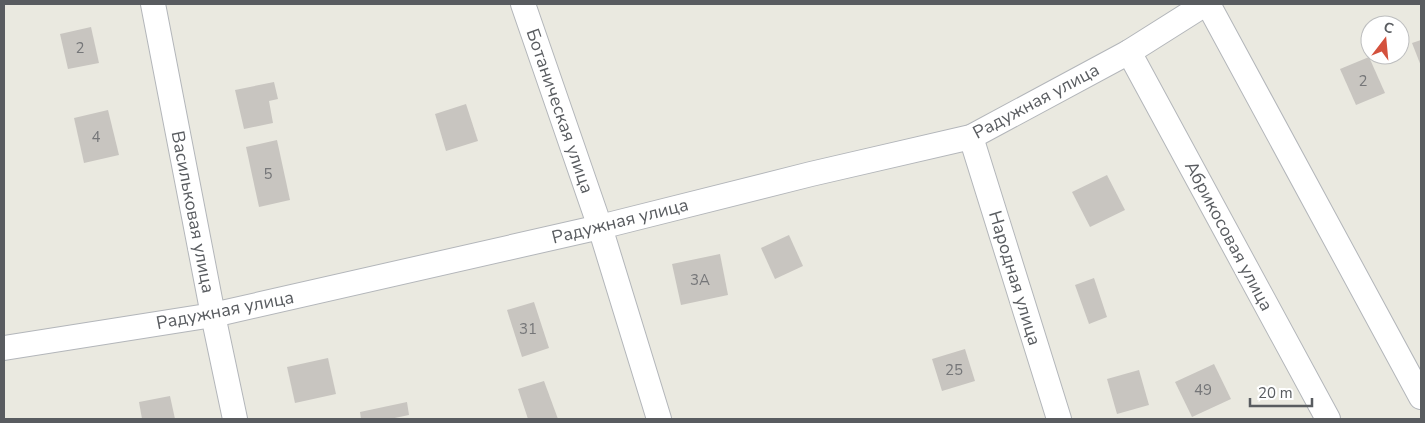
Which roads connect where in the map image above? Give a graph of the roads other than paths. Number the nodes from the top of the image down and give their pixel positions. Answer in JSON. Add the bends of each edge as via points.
{"nodes":[{"id":1,"x":154,"y":4,"type":"edge"},
{"id":2,"x":523,"y":4,"type":"edge"},
{"id":3,"x":1206,"y":4,"type":"edge"},
{"id":4,"x":1130,"y":52,"type":"junction"},
{"id":5,"x":971,"y":137,"type":"junction"},
{"id":6,"x":600,"y":227,"type":"junction"},
{"id":7,"x":213,"y":315,"type":"junction"},
{"id":8,"x":4,"y":348,"type":"edge"},
{"id":9,"x":1421,"y":397,"type":"edge"},
{"id":10,"x":235,"y":419,"type":"edge"},
{"id":11,"x":659,"y":419,"type":"edge"},
{"id":12,"x":1059,"y":419,"type":"edge"},
{"id":13,"x":1328,"y":419,"type":"edge"}],
"edges":[{"from":1,"to":7,"type":"street","name":"Васильковая улица"},
{"from":2,"to":6,"type":"street","name":"Ботаническая улица"},
{"from":3,"to":4,"type":"street","name":"Радужная улица"},
{"from":3,"to":9,"type":"street"},
{"from":4,"to":5,"type":"street","name":"Радужная улица"},
{"from":4,"to":13,"type":"street","name":"Абрикосовая улица"},
{"from":5,"to":6,"type":"street","name":"Радужная улица"},
{"from":5,"to":12,"type":"street","name":"Народная улица"},
{"from":6,"to":7,"type":"street","name":"Радужная улица"},
{"from":6,"to":11,"type":"street","name":"Ботаническая улица"},
{"from":7,"to":8,"type":"street","name":"Радужная улица"},
{"from":7,"to":10,"type":"street","name":"Васильковая улица"}]}
